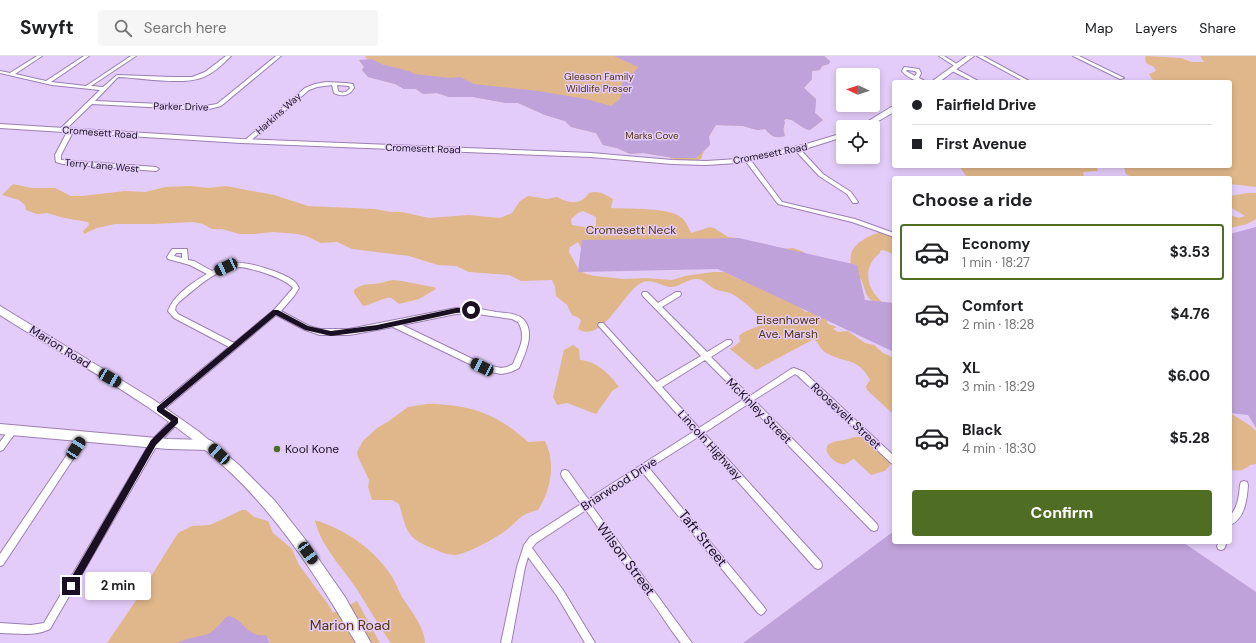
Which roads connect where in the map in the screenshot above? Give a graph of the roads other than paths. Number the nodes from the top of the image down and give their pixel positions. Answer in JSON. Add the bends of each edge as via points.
{"nodes":[{"id":1,"x":40,"y":56,"type":"edge"},
{"id":2,"x":87,"y":56,"type":"edge"},
{"id":3,"x":134,"y":56,"type":"edge"},
{"id":4,"x":230,"y":56,"type":"edge"},
{"id":5,"x":279,"y":56,"type":"edge"},
{"id":6,"x":941,"y":56,"type":"edge"},
{"id":7,"x":971,"y":56,"type":"edge"},
{"id":8,"x":979,"y":56,"type":"edge"},
{"id":9,"x":1074,"y":56,"type":"edge"},
{"id":10,"x":955,"y":67,"type":"junction"},
{"id":11,"x":0,"y":72,"type":"edge"},
{"id":12,"x":10,"y":75,"type":"junction"},
{"id":13,"x":106,"y":75,"type":"junction"},
{"id":14,"x":117,"y":76,"type":"junction"},
{"id":15,"x":917,"y":77,"type":"dead end"},
{"id":16,"x":1122,"y":78,"type":"dead end"},
{"id":17,"x":922,"y":80,"type":"edge"},
{"id":18,"x":937,"y":80,"type":"edge"},
{"id":19,"x":975,"y":80,"type":"edge"},
{"id":20,"x":1025,"y":80,"type":"edge"},
{"id":21,"x":46,"y":83,"type":"junction"},
{"id":22,"x":334,"y":84,"type":"dead end"},
{"id":23,"x":87,"y":87,"type":"junction"},
{"id":24,"x":104,"y":89,"type":"junction"},
{"id":25,"x":91,"y":102,"type":"junction"},
{"id":26,"x":892,"y":110,"type":"edge"},
{"id":27,"x":875,"y":120,"type":"edge"},
{"id":28,"x":0,"y":126,"type":"edge"},
{"id":29,"x":62,"y":130,"type":"junction"},
{"id":30,"x":70,"y":130,"type":"junction"},
{"id":31,"x":836,"y":137,"type":"edge"},
{"id":32,"x":247,"y":141,"type":"junction"},
{"id":33,"x":797,"y":149,"type":"junction"},
{"id":34,"x":747,"y":159,"type":"junction"},
{"id":35,"x":156,"y":169,"type":"dead end"},
{"id":36,"x":855,"y":202,"type":"dead end"},
{"id":37,"x":892,"y":235,"type":"edge"},
{"id":38,"x":185,"y":261,"type":"dead end"},
{"id":39,"x":212,"y":274,"type":"junction"},
{"id":40,"x":645,"y":294,"type":"dead end"},
{"id":41,"x":678,"y":294,"type":"dead end"},
{"id":42,"x":657,"y":307,"type":"junction"},
{"id":43,"x":0,"y":310,"type":"edge"},
{"id":44,"x":276,"y":312,"type":"junction"},
{"id":45,"x":394,"y":324,"type":"junction"},
{"id":46,"x":601,"y":325,"type":"dead end"},
{"id":47,"x":729,"y":342,"type":"dead end"},
{"id":48,"x":234,"y":346,"type":"junction"},
{"id":49,"x":706,"y":357,"type":"junction"},
{"id":50,"x":797,"y":371,"type":"joint"},
{"id":51,"x":657,"y":386,"type":"junction"},
{"id":52,"x":749,"y":400,"type":"junction"},
{"id":53,"x":159,"y":409,"type":"junction"},
{"id":54,"x":176,"y":420,"type":"junction"},
{"id":55,"x":0,"y":429,"type":"edge"},
{"id":56,"x":13,"y":430,"type":"junction"},
{"id":57,"x":698,"y":432,"type":"junction"},
{"id":58,"x":84,"y":436,"type":"junction"},
{"id":59,"x":154,"y":443,"type":"junction"},
{"id":60,"x":209,"y":445,"type":"junction"},
{"id":61,"x":0,"y":448,"type":"edge"},
{"id":62,"x":892,"y":459,"type":"edge"},
{"id":63,"x":644,"y":468,"type":"junction"},
{"id":64,"x":565,"y":474,"type":"dead end"},
{"id":65,"x":1244,"y":485,"type":"dead end"},
{"id":66,"x":586,"y":505,"type":"junction"},
{"id":67,"x":1232,"y":520,"type":"edge"},
{"id":68,"x":874,"y":527,"type":"dead end"},
{"id":69,"x":527,"y":548,"type":"junction"},
{"id":70,"x":0,"y":562,"type":"edge"},
{"id":71,"x":818,"y":565,"type":"dead end"},
{"id":72,"x":761,"y":610,"type":"dead end"},
{"id":73,"x":0,"y":628,"type":"edge"},
{"id":74,"x":364,"y":643,"type":"edge"},
{"id":75,"x":506,"y":643,"type":"edge"},
{"id":76,"x":590,"y":643,"type":"edge"},
{"id":77,"x":687,"y":643,"type":"edge"}],
"edges":[{"from":1,"to":12,"type":"street"},
{"from":2,"to":21,"type":"street"},
{"from":3,"to":13,"type":"street"},
{"from":4,"to":14,"type":"street","via":[[208,73],[195,78]]},
{"from":5,"to":25,"type":"street","name":"Parker Drive","via":[[214,107]]},
{"from":6,"to":10,"type":"street"},
{"from":7,"to":10,"type":"street"},
{"from":8,"to":20,"type":"street"},
{"from":9,"to":16,"type":"street"},
{"from":10,"to":18,"type":"street"},
{"from":10,"to":19,"type":"street"},
{"from":11,"to":12,"type":"street"},
{"from":12,"to":21,"type":"street"},
{"from":13,"to":14,"type":"street"},
{"from":13,"to":23,"type":"street"},
{"from":14,"to":24,"type":"street"},
{"from":15,"to":17,"type":"street"},
{"from":21,"to":23,"type":"street"},
{"from":22,"to":32,"type":"street","name":"Harkins Way","via":[[319,84],[307,89]]},
{"from":23,"to":24,"type":"street"},
{"from":24,"to":25,"type":"street"},
{"from":25,"to":29,"type":"street"},
{"from":26,"to":27,"type":"street"},
{"from":28,"to":29,"type":"street","name":"Cromesett Road"},
{"from":29,"to":30,"type":"street","name":"Cromesett Road"},
{"from":30,"to":32,"type":"street","name":"Cromesett Road"},
{"from":30,"to":35,"type":"street","name":"Terry Lane West","via":[[58,155],[58,161]]},
{"from":31,"to":33,"type":"street","name":"Cromesett Road"},
{"from":32,"to":34,"type":"street","name":"Cromesett Road","via":[[591,155],[672,162],[706,163]]},
{"from":33,"to":34,"type":"street","name":"Cromesett Road"},
{"from":33,"to":36,"type":"street","via":[[821,175],[848,193]]},
{"from":34,"to":37,"type":"street","via":[[780,203],[853,220]]},
{"from":38,"to":39,"type":"street"},
{"from":39,"to":44,"type":"street","via":[[226,267],[243,265],[288,280],[296,288]]},
{"from":39,"to":48,"type":"street","via":[[177,300],[171,311]]},
{"from":40,"to":42,"type":"street","name":"McKinley Street"},
{"from":41,"to":42,"type":"street"},
{"from":42,"to":49,"type":"street","name":"McKinley Street"},
{"from":43,"to":53,"type":"main road","name":"Marion Road"},
{"from":44,"to":45,"type":"street","via":[[307,328],[331,334]]},
{"from":44,"to":48,"type":"street"},
{"from":45,"to":45,"type":"street","via":[[482,367],[501,371],[516,366],[526,335],[520,320],[471,310]]},
{"from":46,"to":51,"type":"street","name":"Lincoln Highway"},
{"from":47,"to":49,"type":"street"},
{"from":48,"to":53,"type":"street"},
{"from":49,"to":51,"type":"street"},
{"from":49,"to":52,"type":"street","name":"McKinley Street"},
{"from":50,"to":52,"type":"street","name":"Briarwood Drive"},
{"from":50,"to":62,"type":"street","name":"Roosevelt Street"},
{"from":51,"to":57,"type":"street","name":"Lincoln Highway"},
{"from":52,"to":57,"type":"street","name":"Briarwood Drive"},
{"from":52,"to":68,"type":"street","name":"McKinley Street"},
{"from":53,"to":54,"type":"main road","name":"Marion Road"},
{"from":54,"to":59,"type":"street"},
{"from":54,"to":60,"type":"main road","name":"Marion Road"},
{"from":55,"to":56,"type":"street"},
{"from":56,"to":58,"type":"street"},
{"from":56,"to":61,"type":"street"},
{"from":57,"to":63,"type":"street","name":"Briarwood Drive"},
{"from":57,"to":71,"type":"street","name":"Lincoln Highway"},
{"from":58,"to":59,"type":"street"},
{"from":58,"to":70,"type":"street"},
{"from":59,"to":60,"type":"street"},
{"from":59,"to":73,"type":"street","via":[[47,626],[43,629]]},
{"from":60,"to":74,"type":"main road","name":"Marion Road","via":[[254,487],[302,544]]},
{"from":63,"to":66,"type":"street","name":"Briarwood Drive"},
{"from":63,"to":72,"type":"street","name":"Taft Street"},
{"from":64,"to":66,"type":"street","name":"Wilson Street"},
{"from":65,"to":67,"type":"street","via":[[1237,516]]},
{"from":66,"to":69,"type":"street","name":"Briarwood Drive","via":[[533,540]]},
{"from":66,"to":77,"type":"street","name":"Wilson Street"},
{"from":69,"to":75,"type":"street","name":"Briarwood Drive"},
{"from":69,"to":76,"type":"street","via":[[560,593]]}]}
